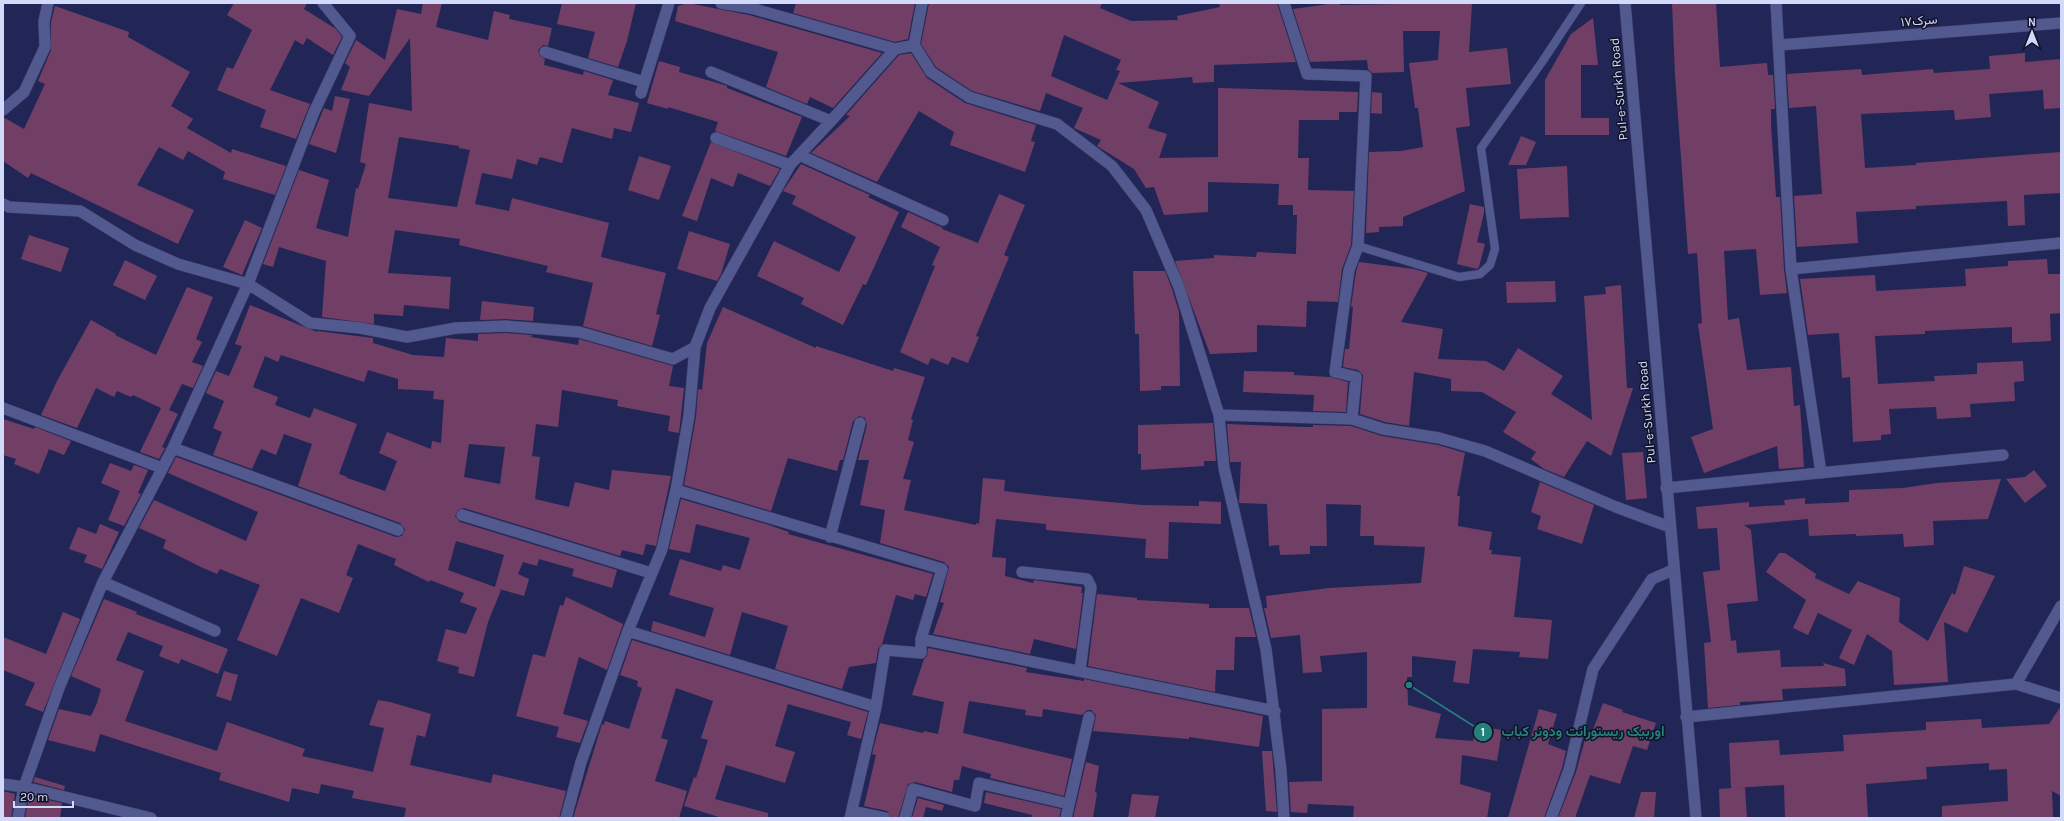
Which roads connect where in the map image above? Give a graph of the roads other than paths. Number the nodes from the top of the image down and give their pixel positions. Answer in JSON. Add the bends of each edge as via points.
{"nodes":[{"id":1,"x":48,"y":3,"type":"edge"},
{"id":2,"x":323,"y":3,"type":"edge"},
{"id":3,"x":669,"y":3,"type":"edge"},
{"id":4,"x":721,"y":3,"type":"edge"},
{"id":5,"x":922,"y":3,"type":"edge"},
{"id":6,"x":1284,"y":3,"type":"edge"},
{"id":7,"x":1580,"y":3,"type":"edge"},
{"id":8,"x":1625,"y":3,"type":"edge"},
{"id":9,"x":1776,"y":3,"type":"edge"},
{"id":10,"x":2061,"y":23,"type":"edge"},
{"id":11,"x":914,"y":45,"type":"junction"},
{"id":12,"x":1780,"y":45,"type":"junction"},
{"id":13,"x":895,"y":49,"type":"junction"},
{"id":14,"x":545,"y":52,"type":"dead end"},
{"id":15,"x":711,"y":72,"type":"dead end"},
{"id":16,"x":644,"y":82,"type":"junction"},
{"id":17,"x":641,"y":93,"type":"dead end"},
{"id":18,"x":3,"y":110,"type":"edge"},
{"id":19,"x":832,"y":121,"type":"junction"},
{"id":20,"x":716,"y":138,"type":"dead end"},
{"id":21,"x":799,"y":155,"type":"junction"},
{"id":22,"x":790,"y":165,"type":"junction"},
{"id":23,"x":3,"y":204,"type":"edge"},
{"id":24,"x":943,"y":220,"type":"dead end"},
{"id":25,"x":2061,"y":243,"type":"edge"},
{"id":26,"x":1358,"y":246,"type":"junction"},
{"id":27,"x":1791,"y":269,"type":"junction"},
{"id":28,"x":248,"y":284,"type":"junction"},
{"id":29,"x":695,"y":347,"type":"junction"},
{"id":30,"x":3,"y":408,"type":"edge"},
{"id":31,"x":1219,"y":415,"type":"junction"},
{"id":32,"x":1352,"y":419,"type":"junction"},
{"id":33,"x":860,"y":423,"type":"dead end"},
{"id":34,"x":173,"y":448,"type":"junction"},
{"id":35,"x":2003,"y":455,"type":"dead end"},
{"id":36,"x":162,"y":468,"type":"junction"},
{"id":37,"x":1821,"y":473,"type":"junction"},
{"id":38,"x":1666,"y":488,"type":"junction"},
{"id":39,"x":676,"y":490,"type":"junction"},
{"id":40,"x":462,"y":515,"type":"dead end"},
{"id":41,"x":1670,"y":527,"type":"junction"},
{"id":42,"x":398,"y":530,"type":"dead end"},
{"id":43,"x":830,"y":537,"type":"junction"},
{"id":44,"x":1674,"y":570,"type":"junction"},
{"id":45,"x":1022,"y":572,"type":"dead end"},
{"id":46,"x":651,"y":573,"type":"junction"},
{"id":47,"x":103,"y":582,"type":"junction"},
{"id":48,"x":2061,"y":606,"type":"edge"},
{"id":49,"x":215,"y":631,"type":"dead end"},
{"id":50,"x":628,"y":631,"type":"junction"},
{"id":51,"x":921,"y":639,"type":"junction"},
{"id":52,"x":1080,"y":670,"type":"junction"},
{"id":53,"x":2016,"y":684,"type":"junction"},
{"id":54,"x":2061,"y":698,"type":"edge"},
{"id":55,"x":876,"y":707,"type":"junction"},
{"id":56,"x":1275,"y":711,"type":"junction"},
{"id":57,"x":1090,"y":717,"type":"dead end"},
{"id":58,"x":1686,"y":717,"type":"junction"},
{"id":59,"x":3,"y":784,"type":"edge"},
{"id":60,"x":24,"y":787,"type":"junction"},
{"id":61,"x":1069,"y":804,"type":"junction"},
{"id":62,"x":851,"y":814,"type":"edge"},
{"id":63,"x":18,"y":818,"type":"edge"},
{"id":64,"x":151,"y":818,"type":"edge"},
{"id":65,"x":566,"y":818,"type":"edge"},
{"id":66,"x":885,"y":818,"type":"edge"},
{"id":67,"x":905,"y":818,"type":"edge"},
{"id":68,"x":1066,"y":818,"type":"edge"},
{"id":69,"x":1284,"y":818,"type":"edge"},
{"id":70,"x":1551,"y":818,"type":"edge"},
{"id":71,"x":1696,"y":818,"type":"edge"}],
"edges":[{"from":1,"to":18,"type":"street","via":[[44,21],[45,47],[24,92]]},
{"from":2,"to":28,"type":"street","via":[[350,36],[314,112]]},
{"from":3,"to":16,"type":"street"},
{"from":4,"to":13,"type":"street","via":[[751,8]]},
{"from":5,"to":11,"type":"street"},
{"from":6,"to":26,"type":"street","via":[[1307,74],[1366,76]]},
{"from":7,"to":26,"type":"lane","via":[[1481,148],[1495,249],[1490,265],[1480,274],[1459,277]]},
{"from":8,"to":38,"type":"street","name":"Pul-e-Surkh Road"},
{"from":9,"to":12,"type":"street"},
{"from":10,"to":12,"type":"street","name":"سرک۱۷"},
{"from":11,"to":13,"type":"street"},
{"from":11,"to":31,"type":"street","via":[[931,72],[969,97],[1057,124],[1112,166],[1146,210],[1179,287]]},
{"from":12,"to":27,"type":"street"},
{"from":13,"to":19,"type":"street"},
{"from":14,"to":16,"type":"street"},
{"from":15,"to":19,"type":"street"},
{"from":16,"to":17,"type":"street"},
{"from":19,"to":21,"type":"street"},
{"from":20,"to":22,"type":"street"},
{"from":21,"to":22,"type":"street"},
{"from":21,"to":24,"type":"street"},
{"from":22,"to":29,"type":"street","via":[[710,308]]},
{"from":23,"to":28,"type":"street","via":[[80,211],[135,245],[178,264]]},
{"from":25,"to":27,"type":"street"},
{"from":26,"to":32,"type":"street","via":[[1349,270],[1335,372],[1356,377]]},
{"from":27,"to":37,"type":"street"},
{"from":28,"to":29,"type":"street","via":[[310,323],[360,328],[407,337],[456,328],[506,326],[579,332],[673,359]]},
{"from":28,"to":34,"type":"street"},
{"from":29,"to":39,"type":"street","via":[[689,416]]},
{"from":30,"to":36,"type":"street"},
{"from":31,"to":32,"type":"street"},
{"from":31,"to":56,"type":"street","via":[[1224,468],[1266,649]]},
{"from":32,"to":41,"type":"street","via":[[1485,451],[1616,507]]},
{"from":33,"to":43,"type":"street"},
{"from":34,"to":36,"type":"street"},
{"from":34,"to":42,"type":"street"},
{"from":35,"to":37,"type":"street"},
{"from":36,"to":47,"type":"street"},
{"from":37,"to":38,"type":"street"},
{"from":38,"to":41,"type":"street","name":"Pul-e-Surkh Road"},
{"from":39,"to":43,"type":"street"},
{"from":39,"to":46,"type":"street","via":[[662,549]]},
{"from":40,"to":46,"type":"street"},
{"from":41,"to":44,"type":"street","name":"Pul-e-Surkh Road"},
{"from":43,"to":51,"type":"street","via":[[942,570]]},
{"from":44,"to":58,"type":"street","name":"Pul-e-Surkh Road"},
{"from":44,"to":70,"type":"street","via":[[1652,579],[1593,669],[1569,770]]},
{"from":45,"to":52,"type":"street","via":[[1087,579],[1090,582]]},
{"from":46,"to":50,"type":"street"},
{"from":47,"to":49,"type":"street"},
{"from":47,"to":60,"type":"street","via":[[59,688]]},
{"from":48,"to":53,"type":"street"},
{"from":50,"to":55,"type":"street"},
{"from":50,"to":65,"type":"street","via":[[581,762]]},
{"from":51,"to":52,"type":"street"},
{"from":51,"to":55,"type":"street","via":[[921,653],[884,650]]},
{"from":52,"to":56,"type":"street"},
{"from":53,"to":54,"type":"street"},
{"from":53,"to":58,"type":"street"},
{"from":55,"to":62,"type":"street"},
{"from":56,"to":69,"type":"street","via":[[1282,770]]},
{"from":57,"to":61,"type":"street"},
{"from":58,"to":71,"type":"street","name":"Pul-e-Surkh Road"},
{"from":59,"to":60,"type":"street"},
{"from":60,"to":63,"type":"street"},
{"from":60,"to":64,"type":"street"},
{"from":61,"to":67,"type":"street","via":[[979,783],[975,806],[913,789]]},
{"from":61,"to":68,"type":"street"},
{"from":62,"to":66,"type":"street"}]}
